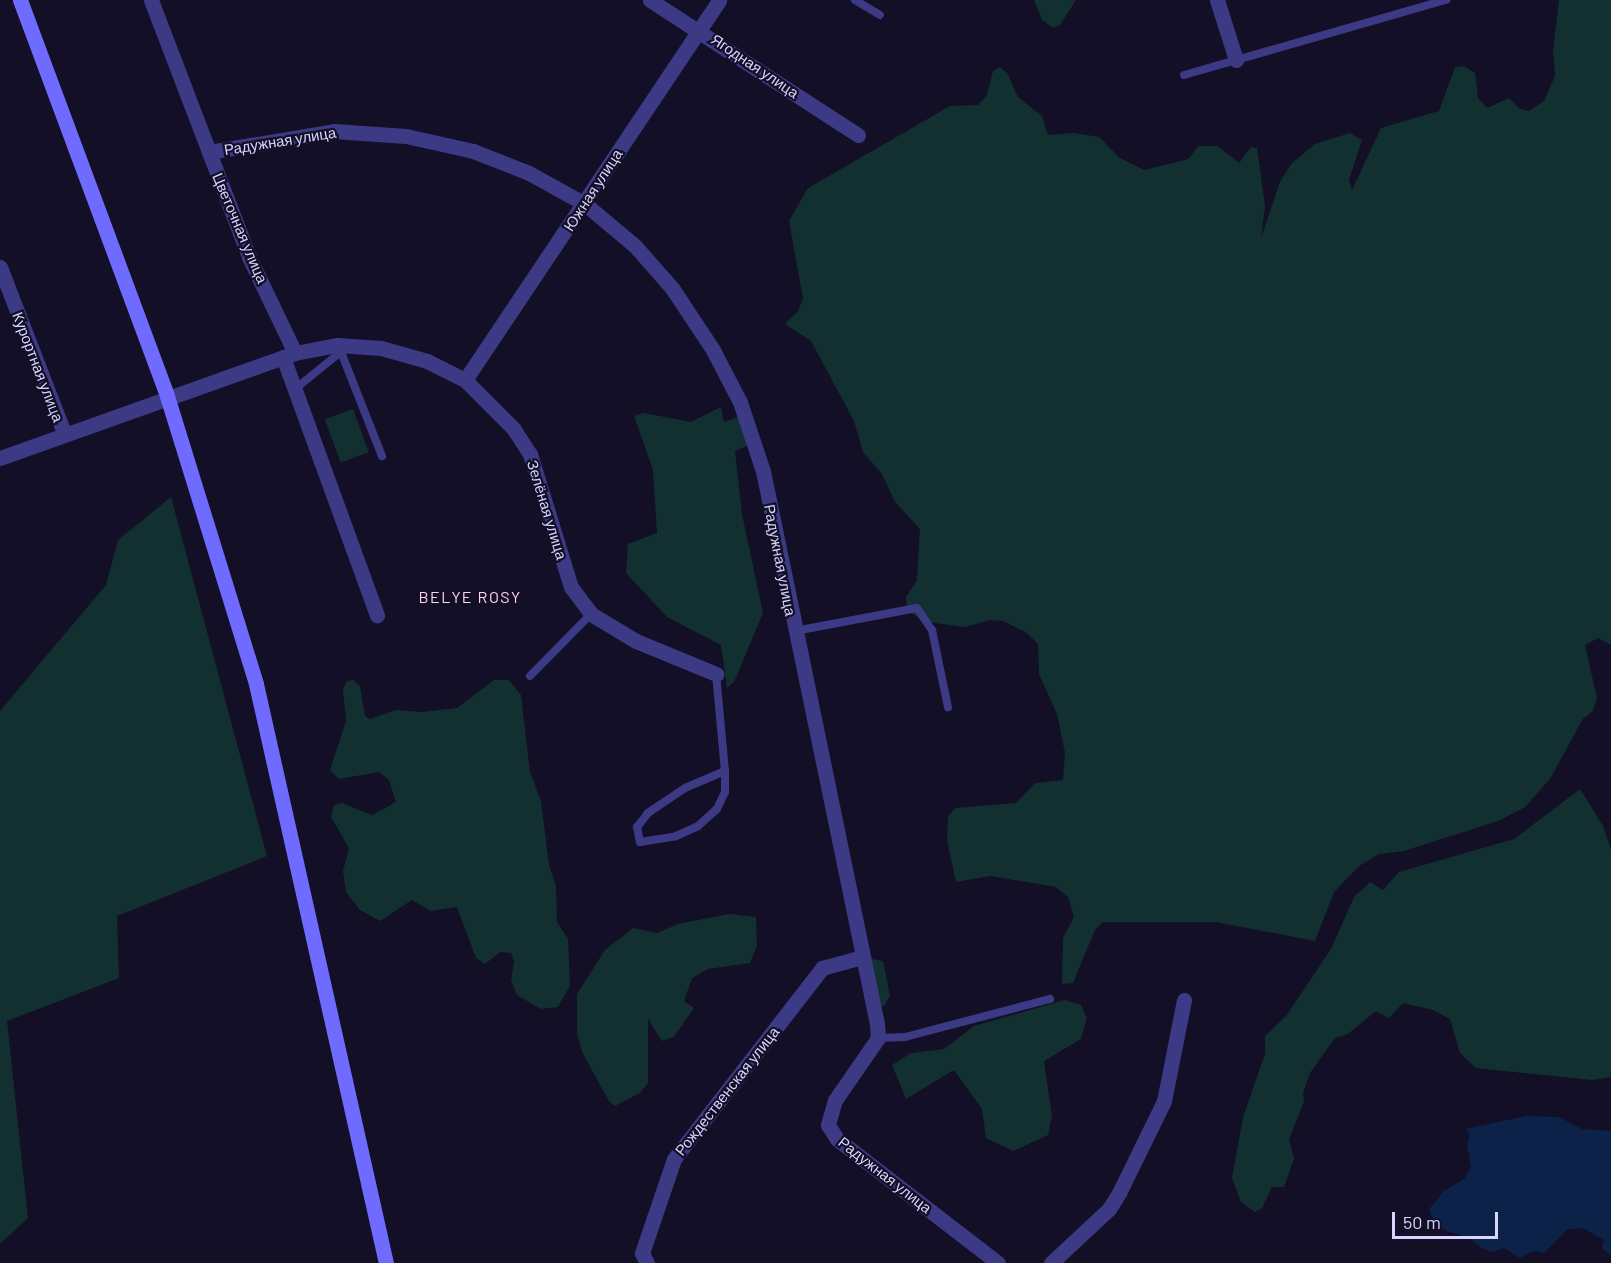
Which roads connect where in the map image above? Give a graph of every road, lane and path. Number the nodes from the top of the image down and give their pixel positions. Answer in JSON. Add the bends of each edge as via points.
{"nodes":[{"id":1,"x":20,"y":0,"type":"edge"},
{"id":2,"x":151,"y":0,"type":"edge"},
{"id":3,"x":650,"y":0,"type":"edge"},
{"id":4,"x":718,"y":0,"type":"edge"},
{"id":5,"x":855,"y":0,"type":"edge"},
{"id":6,"x":1217,"y":0,"type":"edge"},
{"id":7,"x":1446,"y":0,"type":"edge"},
{"id":8,"x":880,"y":15,"type":"dead end"},
{"id":9,"x":698,"y":28,"type":"junction"},
{"id":10,"x":1236,"y":60,"type":"junction"},
{"id":11,"x":1184,"y":75,"type":"dead end"},
{"id":12,"x":858,"y":135,"type":"dead end"},
{"id":13,"x":209,"y":152,"type":"junction"},
{"id":14,"x":585,"y":204,"type":"junction"},
{"id":15,"x":0,"y":267,"type":"edge"},
{"id":16,"x":344,"y":349,"type":"junction"},
{"id":17,"x":289,"y":355,"type":"junction"},
{"id":18,"x":465,"y":380,"type":"junction"},
{"id":19,"x":295,"y":389,"type":"junction"},
{"id":20,"x":167,"y":396,"type":"junction"},
{"id":21,"x":64,"y":433,"type":"junction"},
{"id":22,"x":382,"y":456,"type":"dead end"},
{"id":23,"x":0,"y":458,"type":"edge"},
{"id":24,"x":591,"y":614,"type":"junction"},
{"id":25,"x":377,"y":615,"type":"dead end"},
{"id":26,"x":794,"y":631,"type":"junction"},
{"id":27,"x":716,"y":674,"type":"joint"},
{"id":28,"x":530,"y":676,"type":"dead end"},
{"id":29,"x":948,"y":707,"type":"dead end"},
{"id":30,"x":725,"y":771,"type":"junction"},
{"id":31,"x":862,"y":957,"type":"junction"},
{"id":32,"x":1050,"y":999,"type":"dead end"},
{"id":33,"x":1184,"y":1000,"type":"dead end"},
{"id":34,"x":878,"y":1038,"type":"junction"},
{"id":35,"x":386,"y":1263,"type":"edge"},
{"id":36,"x":647,"y":1263,"type":"edge"},
{"id":37,"x":998,"y":1263,"type":"edge"},
{"id":38,"x":1051,"y":1263,"type":"edge"}],
"edges":[{"from":1,"to":20,"type":"main road"},
{"from":2,"to":13,"type":"street","name":"Цветочная улица"},
{"from":3,"to":9,"type":"street","name":"Ягодная улица"},
{"from":4,"to":9,"type":"street","name":"Южная улица"},
{"from":5,"to":8,"type":"lane"},
{"from":6,"to":10,"type":"street"},
{"from":7,"to":10,"type":"lane"},
{"from":9,"to":12,"type":"street","name":"Ягодная улица"},
{"from":9,"to":14,"type":"street","name":"Южная улица"},
{"from":10,"to":11,"type":"lane"},
{"from":13,"to":14,"type":"street","name":"Радужная улица","via":[[334,131],[406,136],[473,151],[529,173]]},
{"from":13,"to":17,"type":"street","name":"Цветочная улица"},
{"from":14,"to":18,"type":"street","name":"Южная улица"},
{"from":14,"to":26,"type":"street","name":"Радужная улица","via":[[635,246],[672,288],[713,350],[740,402],[763,471]]},
{"from":15,"to":21,"type":"street","name":"Курортная улица"},
{"from":16,"to":17,"type":"street","name":"Зелёная улица"},
{"from":16,"to":18,"type":"street","name":"Зелёная улица","via":[[381,348],[427,361]]},
{"from":16,"to":19,"type":"lane"},
{"from":16,"to":22,"type":"lane"},
{"from":17,"to":19,"type":"street","name":"Цветочная улица"},
{"from":17,"to":20,"type":"street","name":"Зелёная улица"},
{"from":18,"to":24,"type":"street","name":"Зелёная улица","via":[[513,428],[530,454],[571,588]]},
{"from":19,"to":25,"type":"street","name":"Цветочная улица"},
{"from":20,"to":21,"type":"street","name":"Зелёная улица"},
{"from":20,"to":35,"type":"main road","via":[[256,684]]},
{"from":21,"to":23,"type":"street","name":"Зелёная улица"},
{"from":24,"to":27,"type":"street","name":"Зелёная улица","via":[[636,641]]},
{"from":24,"to":28,"type":"lane"},
{"from":26,"to":29,"type":"lane","via":[[917,608],[932,630]]},
{"from":26,"to":31,"type":"street","name":"Радужная улица"},
{"from":27,"to":30,"type":"lane"},
{"from":30,"to":30,"type":"lane","via":[[685,788],[648,813],[637,827],[640,842],[676,836],[698,826],[717,809],[725,792]]},
{"from":31,"to":34,"type":"street","name":"Радужная улица"},
{"from":31,"to":36,"type":"street","name":"Рождественская улица","via":[[822,968],[674,1159],[642,1253]]},
{"from":32,"to":34,"type":"lane","via":[[905,1037]]},
{"from":33,"to":38,"type":"street","via":[[1164,1101],[1119,1193],[1109,1209]]},
{"from":34,"to":37,"type":"street","name":"Радужная улица","via":[[835,1100],[828,1125],[837,1139]]}]}
